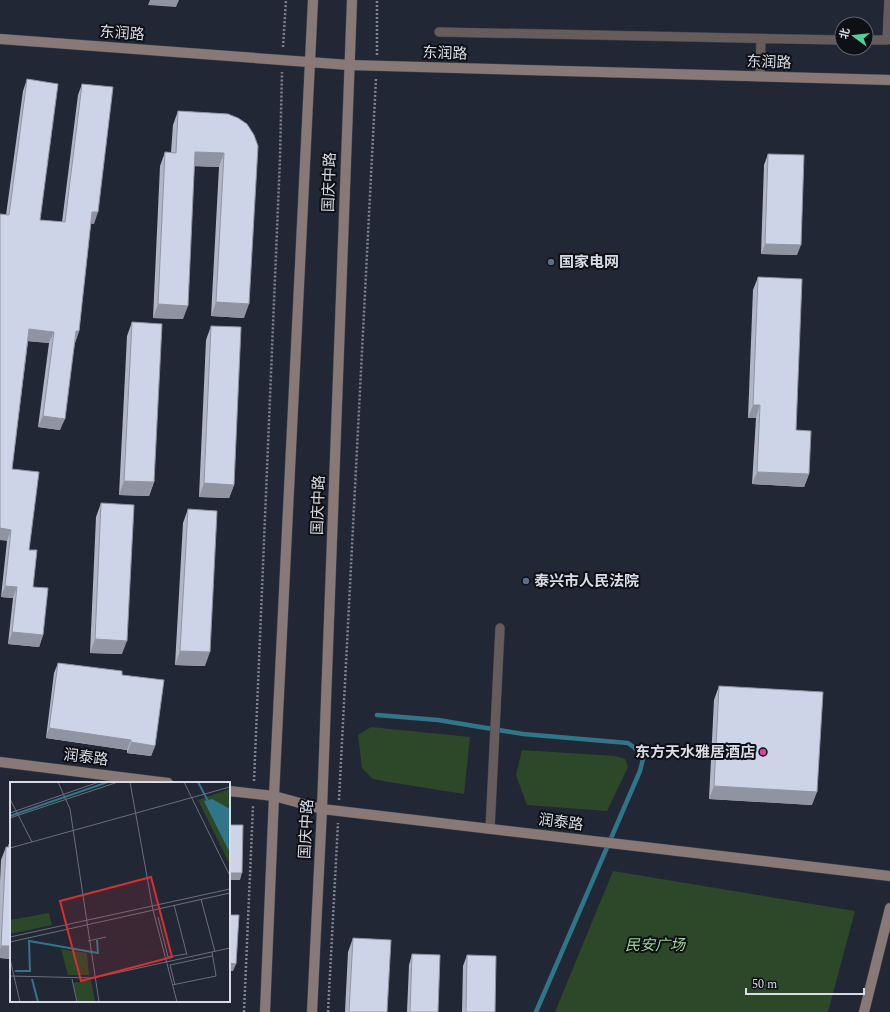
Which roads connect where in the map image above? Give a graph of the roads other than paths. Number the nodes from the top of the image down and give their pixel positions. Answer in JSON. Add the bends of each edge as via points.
{"nodes":[{"id":1,"x":313,"y":0,"type":"edge"},
{"id":2,"x":352,"y":0,"type":"edge"},
{"id":3,"x":889,"y":0,"type":"edge"},
{"id":4,"x":439,"y":32,"type":"dead end"},
{"id":5,"x":0,"y":39,"type":"edge"},
{"id":6,"x":761,"y":39,"type":"junction"},
{"id":7,"x":834,"y":40,"type":"edge"},
{"id":8,"x":874,"y":40,"type":"edge"},
{"id":9,"x":311,"y":62,"type":"junction"},
{"id":10,"x":348,"y":65,"type":"junction"},
{"id":11,"x":760,"y":76,"type":"junction"},
{"id":12,"x":890,"y":80,"type":"edge"},
{"id":13,"x":500,"y":628,"type":"dead end"},
{"id":14,"x":0,"y":762,"type":"edge"},
{"id":15,"x":160,"y":782,"type":"edge"},
{"id":16,"x":230,"y":791,"type":"edge"},
{"id":17,"x":274,"y":796,"type":"junction"},
{"id":18,"x":322,"y":809,"type":"junction"},
{"id":19,"x":490,"y":829,"type":"junction"},
{"id":20,"x":890,"y":876,"type":"edge"},
{"id":21,"x":890,"y":908,"type":"edge"},
{"id":22,"x":265,"y":1012,"type":"edge"},
{"id":23,"x":312,"y":1012,"type":"edge"},
{"id":24,"x":864,"y":1012,"type":"edge"}],
"edges":[{"from":1,"to":9,"type":"main road"},
{"from":2,"to":10,"type":"main road","name":"国庆中路"},
{"from":3,"to":8,"type":"lane","via":[[887,40]]},
{"from":4,"to":6,"type":"lane"},
{"from":5,"to":9,"type":"main road","name":"东润路"},
{"from":6,"to":7,"type":"lane"},
{"from":6,"to":11,"type":"lane"},
{"from":9,"to":10,"type":"main road","name":"东润路"},
{"from":9,"to":17,"type":"main road"},
{"from":10,"to":11,"type":"main road","name":"东润路"},
{"from":10,"to":18,"type":"main road","name":"国庆中路"},
{"from":11,"to":12,"type":"main road","name":"东润路"},
{"from":13,"to":19,"type":"lane"},
{"from":14,"to":15,"type":"main road","name":"润泰路"},
{"from":16,"to":17,"type":"main road","name":"润泰路"},
{"from":17,"to":18,"type":"main road","name":"润泰路"},
{"from":17,"to":22,"type":"main road"},
{"from":18,"to":19,"type":"main road","name":"润泰路"},
{"from":18,"to":23,"type":"main road","name":"国庆中路"},
{"from":19,"to":20,"type":"main road","name":"润泰路"},
{"from":21,"to":24,"type":"main road"}]}
